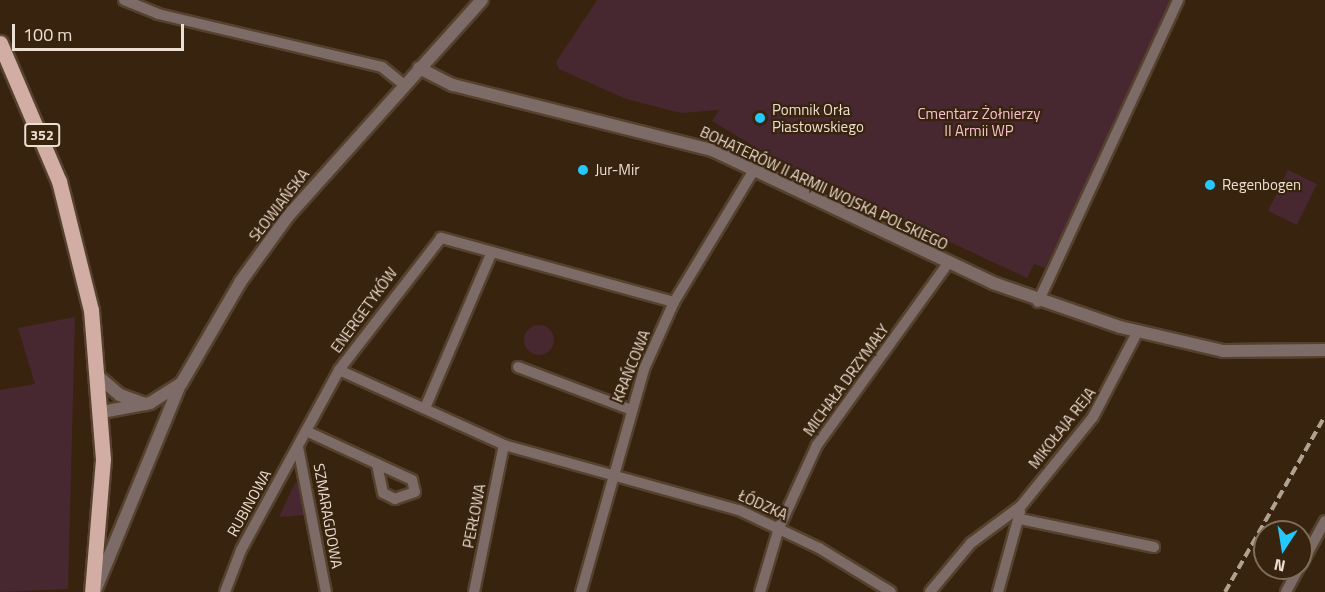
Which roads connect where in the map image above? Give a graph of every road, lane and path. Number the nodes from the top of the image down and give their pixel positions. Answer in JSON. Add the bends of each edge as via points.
{"nodes":[{"id":1,"x":124,"y":0,"type":"edge"},
{"id":2,"x":482,"y":0,"type":"edge"},
{"id":3,"x":1178,"y":0,"type":"edge"},
{"id":4,"x":0,"y":43,"type":"edge"},
{"id":5,"x":419,"y":68,"type":"junction"},
{"id":6,"x":404,"y":85,"type":"junction"},
{"id":7,"x":754,"y":170,"type":"junction"},
{"id":8,"x":492,"y":252,"type":"junction"},
{"id":9,"x":949,"y":262,"type":"junction"},
{"id":10,"x":674,"y":302,"type":"junction"},
{"id":11,"x":1038,"y":302,"type":"junction"},
{"id":12,"x":1137,"y":333,"type":"junction"},
{"id":13,"x":1325,"y":350,"type":"edge"},
{"id":14,"x":518,"y":367,"type":"dead end"},
{"id":15,"x":339,"y":370,"type":"junction"},
{"id":16,"x":99,"y":377,"type":"junction"},
{"id":17,"x":180,"y":384,"type":"junction"},
{"id":18,"x":146,"y":404,"type":"junction"},
{"id":19,"x":425,"y":408,"type":"junction"},
{"id":20,"x":629,"y":409,"type":"junction"},
{"id":21,"x":102,"y":412,"type":"junction"},
{"id":22,"x":306,"y":431,"type":"junction"},
{"id":23,"x":504,"y":445,"type":"junction"},
{"id":24,"x":297,"y":447,"type":"junction"},
{"id":25,"x":377,"y":464,"type":"dead end"},
{"id":26,"x":612,"y":472,"type":"junction"},
{"id":27,"x":1021,"y":506,"type":"junction"},
{"id":28,"x":1020,"y":519,"type":"junction"},
{"id":29,"x":1325,"y":521,"type":"edge"},
{"id":30,"x":779,"y":528,"type":"junction"},
{"id":31,"x":1313,"y":543,"type":"edge"},
{"id":32,"x":1154,"y":547,"type":"dead end"},
{"id":33,"x":93,"y":592,"type":"edge"},
{"id":34,"x":225,"y":592,"type":"edge"},
{"id":35,"x":326,"y":592,"type":"edge"},
{"id":36,"x":474,"y":592,"type":"edge"},
{"id":37,"x":581,"y":592,"type":"edge"},
{"id":38,"x":760,"y":592,"type":"edge"},
{"id":39,"x":891,"y":592,"type":"edge"},
{"id":40,"x":930,"y":592,"type":"edge"},
{"id":41,"x":998,"y":592,"type":"edge"}],
"edges":[{"from":1,"to":6,"type":"street","via":[[158,14],[382,67]]},
{"from":2,"to":5,"type":"street","name":"SŁOWIAŃSKA"},
{"from":3,"to":11,"type":"street"},
{"from":4,"to":16,"type":"main road","number":"352","via":[[34,116],[67,206]]},
{"from":5,"to":6,"type":"street","name":"SŁOWIAŃSKA"},
{"from":5,"to":7,"type":"street","name":"BOHATERÓW II ARMII WOJSKA POLSKIEGO","via":[[453,85],[681,140]]},
{"from":6,"to":17,"type":"street","name":"SŁOWIAŃSKA","via":[[264,248]]},
{"from":7,"to":9,"type":"street","name":"BOHATERÓW II ARMII WOJSKA POLSKIEGO"},
{"from":7,"to":10,"type":"street","name":"KRAŃCOWA"},
{"from":8,"to":10,"type":"street","name":"ENERGETYKÓW"},
{"from":8,"to":15,"type":"street","name":"ENERGETYKÓW","via":[[435,241]]},
{"from":8,"to":19,"type":"street"},
{"from":9,"to":11,"type":"street","name":"BOHATERÓW II ARMII WOJSKA POLSKIEGO"},
{"from":9,"to":30,"type":"street","name":"MICHAŁA DRZYMAŁY","via":[[835,416],[800,476]]},
{"from":10,"to":20,"type":"street","name":"KRAŃCOWA"},
{"from":11,"to":12,"type":"street","name":"BOHATERÓW II ARMII WOJSKA POLSKIEGO"},
{"from":12,"to":13,"type":"street","name":"BOHATERÓW II ARMII WOJSKA POLSKIEGO","via":[[1249,354]]},
{"from":12,"to":27,"type":"street","name":"MIKOŁAJA REJA","via":[[1093,417]]},
{"from":14,"to":20,"type":"street"},
{"from":15,"to":19,"type":"street","name":"ENERGETYKÓW"},
{"from":15,"to":22,"type":"street","name":"RUBINOWA"},
{"from":16,"to":18,"type":"street","via":[[120,395]]},
{"from":16,"to":21,"type":"main road","number":"352"},
{"from":17,"to":18,"type":"street","name":"SŁOWIAŃSKA"},
{"from":17,"to":33,"type":"street"},
{"from":18,"to":21,"type":"street","name":"SŁOWIAŃSKA"},
{"from":19,"to":23,"type":"street","name":"ENERGETYKÓW"},
{"from":20,"to":26,"type":"street","name":"KRAŃCOWA"},
{"from":21,"to":33,"type":"main road","number":"352","via":[[101,507]]},
{"from":22,"to":24,"type":"street","name":"RUBINOWA"},
{"from":22,"to":25,"type":"street"},
{"from":23,"to":26,"type":"street","name":"ENERGETYKÓW"},
{"from":23,"to":36,"type":"street","name":"PERŁOWA"},
{"from":24,"to":34,"type":"street","name":"RUBINOWA","via":[[241,550]]},
{"from":24,"to":35,"type":"street","name":"SZMARAGDOWA"},
{"from":26,"to":30,"type":"street","name":"ŁÓDZKA","via":[[704,497]]},
{"from":26,"to":37,"type":"street","name":"KRAŃCOWA"},
{"from":27,"to":28,"type":"street"},
{"from":27,"to":40,"type":"street","name":"MIKOŁAJA REJA","via":[[971,543]]},
{"from":28,"to":32,"type":"street"},
{"from":28,"to":41,"type":"street"},
{"from":29,"to":31,"type":"street"},
{"from":30,"to":38,"type":"street","name":"MICHAŁA DRZYMAŁY"},
{"from":30,"to":39,"type":"street","name":"ŁÓDZKA"}]}
